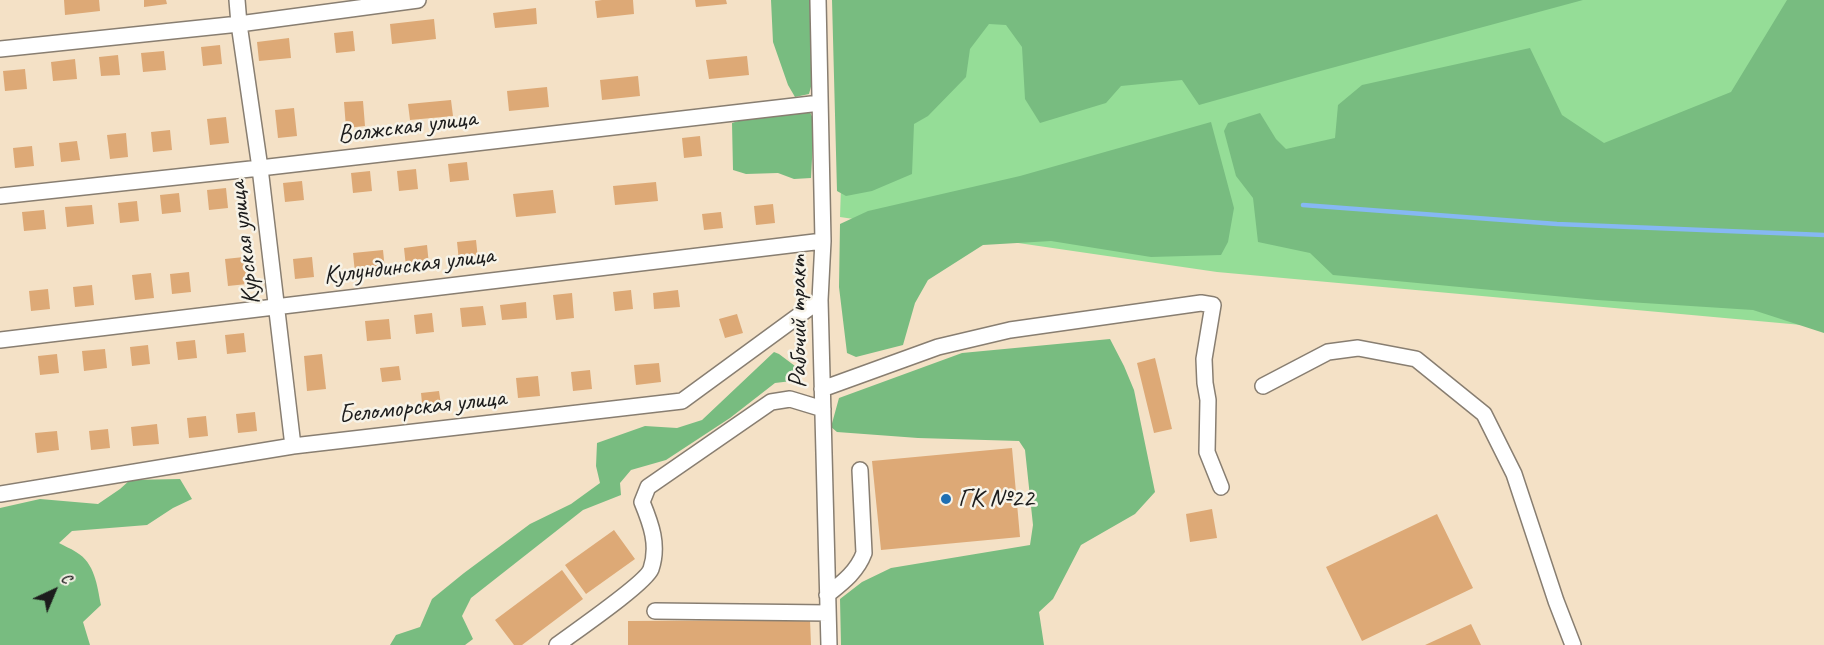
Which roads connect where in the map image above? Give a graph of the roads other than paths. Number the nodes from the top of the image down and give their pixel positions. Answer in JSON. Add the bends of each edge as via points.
{"nodes":[{"id":1,"x":237,"y":0,"type":"edge"},
{"id":2,"x":418,"y":0,"type":"edge"},
{"id":3,"x":818,"y":0,"type":"edge"},
{"id":4,"x":239,"y":24,"type":"junction"},
{"id":5,"x":0,"y":49,"type":"edge"},
{"id":6,"x":820,"y":104,"type":"junction"},
{"id":7,"x":260,"y":168,"type":"junction"},
{"id":8,"x":0,"y":196,"type":"edge"},
{"id":9,"x":823,"y":241,"type":"junction"},
{"id":10,"x":820,"y":300,"type":"junction"},
{"id":11,"x":277,"y":306,"type":"junction"},
{"id":12,"x":0,"y":340,"type":"edge"},
{"id":13,"x":1263,"y":386,"type":"dead end"},
{"id":14,"x":822,"y":388,"type":"junction"},
{"id":15,"x":823,"y":409,"type":"junction"},
{"id":16,"x":293,"y":446,"type":"junction"},
{"id":17,"x":860,"y":470,"type":"dead end"},
{"id":18,"x":1221,"y":487,"type":"dead end"},
{"id":19,"x":0,"y":494,"type":"edge"},
{"id":20,"x":827,"y":595,"type":"junction"},
{"id":21,"x":655,"y":611,"type":"dead end"},
{"id":22,"x":828,"y":613,"type":"junction"},
{"id":23,"x":557,"y":645,"type":"edge"},
{"id":24,"x":829,"y":645,"type":"edge"},
{"id":25,"x":1573,"y":645,"type":"edge"}],
"edges":[{"from":1,"to":4,"type":"street","name":"Курская улица"},
{"from":2,"to":4,"type":"street"},
{"from":3,"to":6,"type":"street","name":"Рабочий тракт"},
{"from":4,"to":5,"type":"street"},
{"from":4,"to":7,"type":"street","name":"Курская улица"},
{"from":6,"to":7,"type":"street","name":"Волжская улица"},
{"from":6,"to":9,"type":"street","name":"Рабочий тракт"},
{"from":7,"to":8,"type":"street","name":"Волжская улица"},
{"from":7,"to":11,"type":"street","name":"Курская улица"},
{"from":9,"to":10,"type":"street","name":"Рабочий тракт"},
{"from":9,"to":11,"type":"street","name":"Кулундинская улица"},
{"from":10,"to":14,"type":"street","name":"Рабочий тракт"},
{"from":10,"to":16,"type":"street","name":"Беломорская улица","via":[[682,401]]},
{"from":11,"to":12,"type":"street","name":"Кулундинская улица"},
{"from":11,"to":16,"type":"street","name":"Курская улица"},
{"from":13,"to":25,"type":"street","via":[[1328,352],[1358,348],[1416,359],[1484,414],[1514,474]]},
{"from":14,"to":15,"type":"street","name":"Рабочий тракт"},
{"from":14,"to":18,"type":"street","via":[[938,346],[1010,330],[1201,303],[1213,305],[1204,359],[1207,452]]},
{"from":15,"to":20,"type":"street","name":"Рабочий тракт"},
{"from":15,"to":23,"type":"street","via":[[790,399],[771,402],[648,487],[642,502],[653,528],[655,551],[650,572]]},
{"from":16,"to":19,"type":"street","name":"Беломорская улица"},
{"from":17,"to":20,"type":"street","via":[[864,553],[860,565]]},
{"from":20,"to":22,"type":"street","name":"Рабочий тракт"},
{"from":21,"to":22,"type":"street"},
{"from":22,"to":24,"type":"street","name":"Рабочий тракт"}]}
